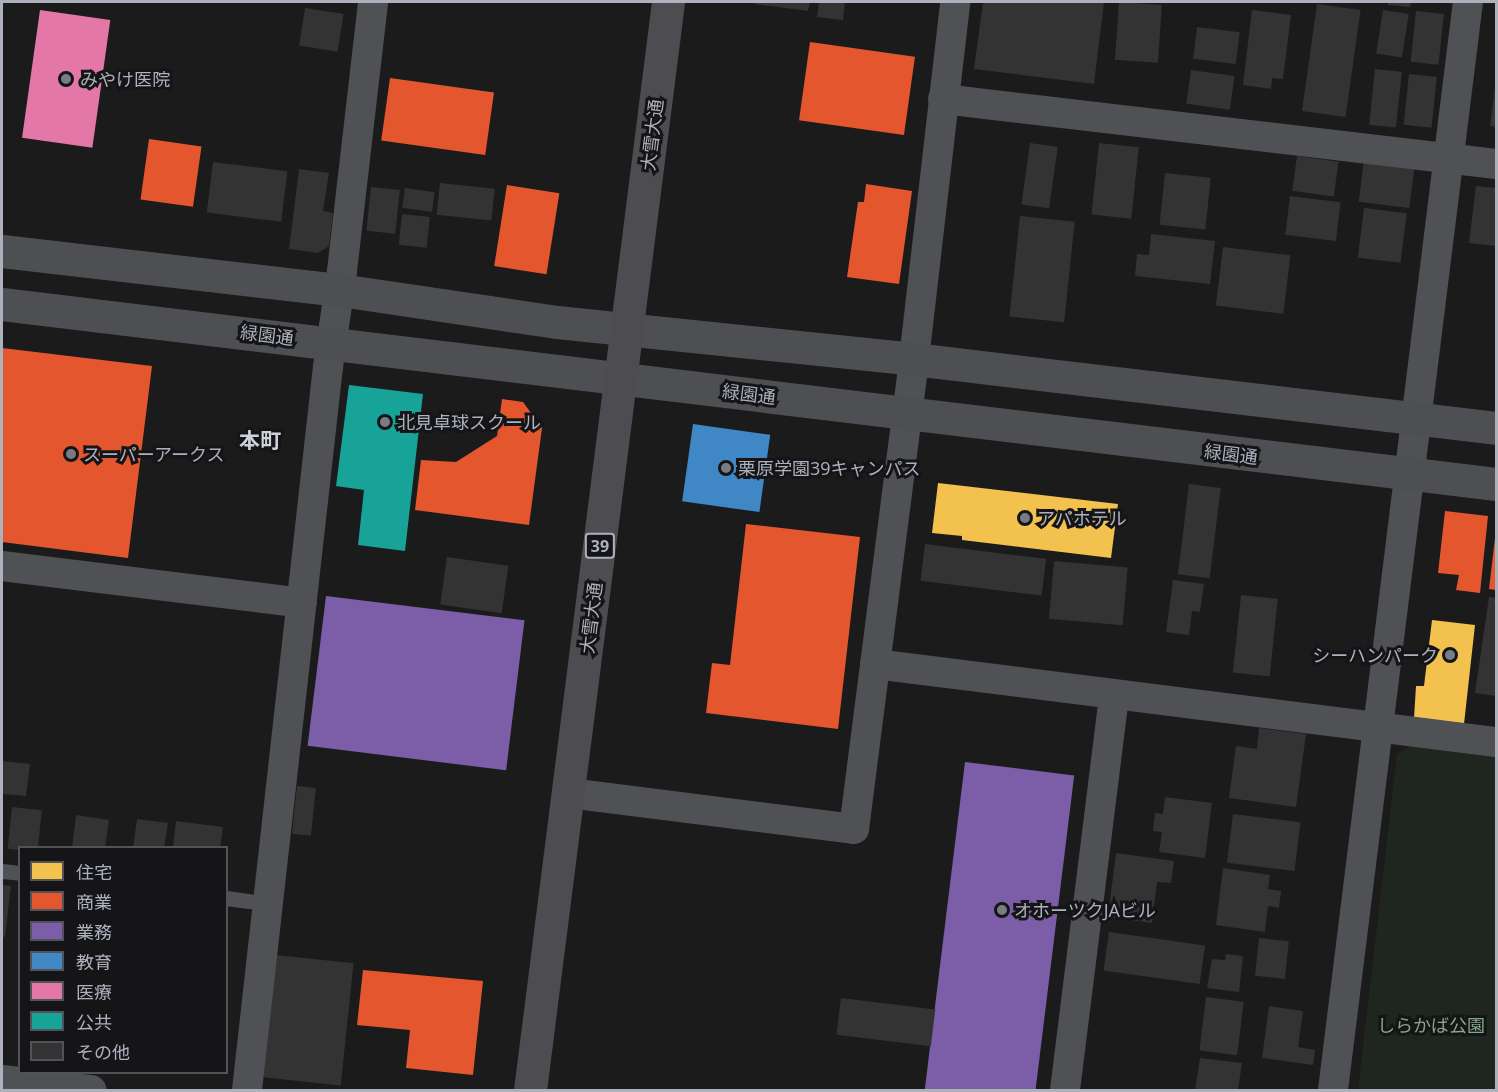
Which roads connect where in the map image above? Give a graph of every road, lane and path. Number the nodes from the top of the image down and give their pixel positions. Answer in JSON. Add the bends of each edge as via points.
{"nodes":[{"id":1,"x":373,"y":2,"type":"edge"},
{"id":2,"x":668,"y":2,"type":"edge"},
{"id":3,"x":955,"y":2,"type":"edge"},
{"id":4,"x":1468,"y":2,"type":"edge"},
{"id":5,"x":943,"y":99,"type":"junction"},
{"id":6,"x":1448,"y":158,"type":"junction"},
{"id":7,"x":1497,"y":164,"type":"edge"},
{"id":8,"x":2,"y":251,"type":"edge"},
{"id":9,"x":340,"y":290,"type":"junction"},
{"id":10,"x":2,"y":304,"type":"edge"},
{"id":11,"x":627,"y":328,"type":"junction"},
{"id":12,"x":333,"y":343,"type":"junction"},
{"id":13,"x":914,"y":359,"type":"junction"},
{"id":14,"x":622,"y":380,"type":"junction"},
{"id":15,"x":907,"y":415,"type":"junction"},
{"id":16,"x":1416,"y":418,"type":"junction"},
{"id":17,"x":1497,"y":428,"type":"edge"},
{"id":18,"x":1408,"y":475,"type":"junction"},
{"id":19,"x":1497,"y":484,"type":"edge"},
{"id":20,"x":2,"y":566,"type":"edge"},
{"id":21,"x":302,"y":603,"type":"junction"},
{"id":22,"x":874,"y":664,"type":"junction"},
{"id":23,"x":1114,"y":695,"type":"junction"},
{"id":24,"x":1378,"y":729,"type":"junction"},
{"id":25,"x":1497,"y":742,"type":"edge"},
{"id":26,"x":568,"y":793,"type":"junction"},
{"id":27,"x":2,"y":871,"type":"edge"},
{"id":28,"x":18,"y":873,"type":"edge"},
{"id":29,"x":228,"y":898,"type":"edge"},
{"id":30,"x":270,"y":904,"type":"junction"},
{"id":31,"x":2,"y":1080,"type":"edge"},
{"id":32,"x":91,"y":1090,"type":"edge"},
{"id":33,"x":247,"y":1090,"type":"edge"},
{"id":34,"x":530,"y":1090,"type":"edge"},
{"id":35,"x":1065,"y":1090,"type":"edge"},
{"id":36,"x":1333,"y":1090,"type":"edge"}],
"edges":[{"from":1,"to":9,"type":"street"},
{"from":2,"to":11,"type":"highway","name":"大雪大通","number":"39"},
{"from":3,"to":5,"type":"street"},
{"from":4,"to":6,"type":"street"},
{"from":5,"to":6,"type":"street"},
{"from":5,"to":13,"type":"street"},
{"from":6,"to":7,"type":"street"},
{"from":6,"to":16,"type":"street"},
{"from":8,"to":9,"type":"street"},
{"from":9,"to":11,"type":"street","via":[[557,322]]},
{"from":9,"to":12,"type":"street"},
{"from":10,"to":12,"type":"street","name":"緑園通"},
{"from":11,"to":13,"type":"street"},
{"from":11,"to":14,"type":"highway","name":"大雪大通","number":"39"},
{"from":12,"to":14,"type":"street","name":"緑園通"},
{"from":12,"to":21,"type":"street"},
{"from":13,"to":15,"type":"street"},
{"from":13,"to":16,"type":"street"},
{"from":14,"to":15,"type":"street","name":"緑園通"},
{"from":14,"to":26,"type":"highway","name":"大雪大通","number":"39"},
{"from":15,"to":18,"type":"street","name":"緑園通"},
{"from":15,"to":22,"type":"street"},
{"from":16,"to":17,"type":"street"},
{"from":16,"to":18,"type":"street"},
{"from":18,"to":19,"type":"street","name":"緑園通"},
{"from":18,"to":24,"type":"street"},
{"from":20,"to":21,"type":"street"},
{"from":21,"to":30,"type":"street"},
{"from":22,"to":23,"type":"street"},
{"from":22,"to":26,"type":"street","via":[[854,829]]},
{"from":23,"to":24,"type":"street"},
{"from":23,"to":35,"type":"street"},
{"from":24,"to":25,"type":"street"},
{"from":24,"to":36,"type":"street"},
{"from":26,"to":34,"type":"highway","name":"大雪大通","number":"39"},
{"from":27,"to":28,"type":"lane"},
{"from":29,"to":30,"type":"lane"},
{"from":30,"to":33,"type":"street"},
{"from":31,"to":32,"type":"street"}]}
